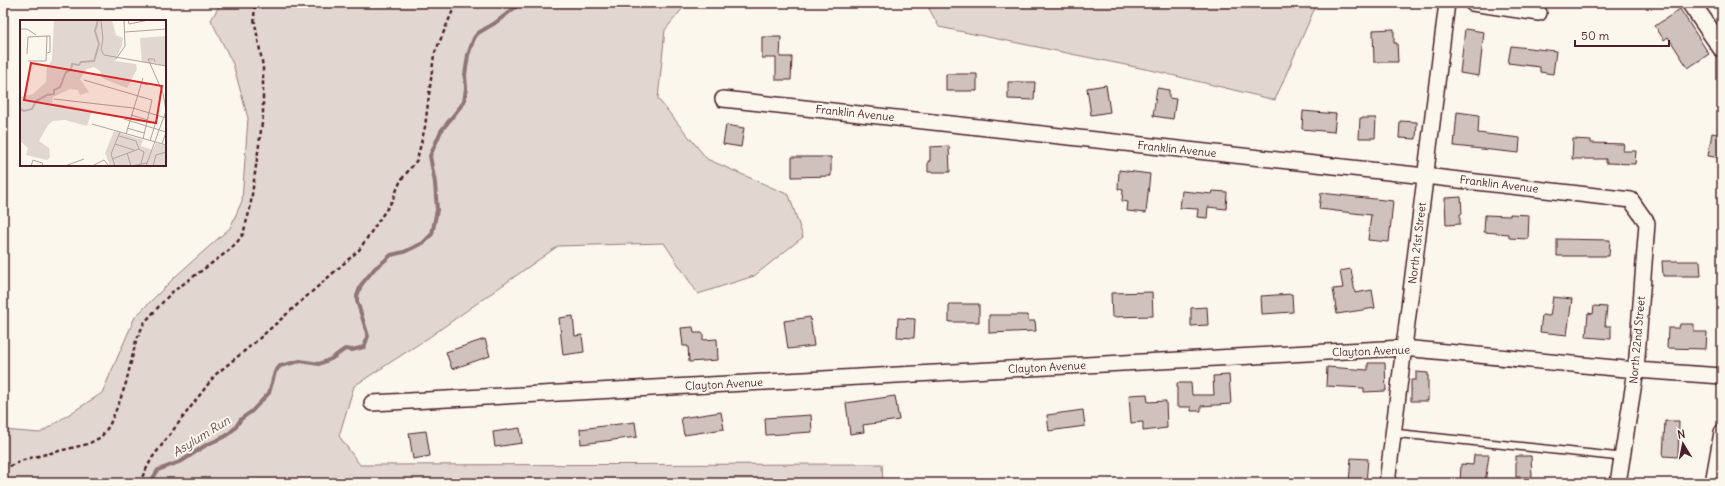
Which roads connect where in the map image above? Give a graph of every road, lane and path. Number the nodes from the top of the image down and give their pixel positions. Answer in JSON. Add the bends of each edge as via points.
{"nodes":[{"id":1,"x":256,"y":3,"type":"edge"},
{"id":2,"x":456,"y":3,"type":"edge"},
{"id":3,"x":1447,"y":3,"type":"edge"},
{"id":4,"x":1472,"y":3,"type":"edge"},
{"id":5,"x":1691,"y":3,"type":"edge"},
{"id":6,"x":1539,"y":13,"type":"dead end"},
{"id":7,"x":1722,"y":48,"type":"edge"},
{"id":8,"x":723,"y":99,"type":"dead end"},
{"id":9,"x":1425,"y":176,"type":"junction"},
{"id":10,"x":1631,"y":200,"type":"joint"},
{"id":11,"x":1403,"y":348,"type":"junction"},
{"id":12,"x":1636,"y":370,"type":"junction"},
{"id":13,"x":1722,"y":376,"type":"edge"},
{"id":14,"x":372,"y":403,"type":"dead end"},
{"id":15,"x":1722,"y":432,"type":"edge"},
{"id":16,"x":1393,"y":433,"type":"junction"},
{"id":17,"x":1621,"y":457,"type":"junction"},
{"id":18,"x":3,"y":469,"type":"edge"},
{"id":19,"x":139,"y":483,"type":"edge"},
{"id":20,"x":1387,"y":483,"type":"edge"},
{"id":21,"x":1618,"y":483,"type":"edge"},
{"id":22,"x":1713,"y":483,"type":"edge"}],
"edges":[{"from":1,"to":18,"type":"path","via":[[254,18],[263,67],[264,116],[250,209],[243,234],[227,252],[171,293],[144,323],[136,341],[120,403],[101,436],[88,444],[26,459]]},
{"from":2,"to":19,"type":"path","via":[[434,55],[425,127],[417,160],[401,180],[392,201],[359,250],[215,375],[152,458]]},
{"from":3,"to":9,"type":"street","name":"North 21st Street"},
{"from":4,"to":6,"type":"street"},
{"from":5,"to":7,"type":"street"},
{"from":8,"to":9,"type":"street","name":"Franklin Avenue"},
{"from":9,"to":10,"type":"street","name":"Franklin Avenue"},
{"from":9,"to":11,"type":"street","name":"North 21st Street"},
{"from":10,"to":12,"type":"street","name":"North 22nd Street","via":[[1647,223]]},
{"from":11,"to":12,"type":"street","name":"Clayton Avenue"},
{"from":11,"to":14,"type":"street","name":"Clayton Avenue"},
{"from":11,"to":16,"type":"street","name":"North 21st Street"},
{"from":12,"to":13,"type":"street","name":"Clayton Avenue"},
{"from":12,"to":17,"type":"street","name":"North 22nd Street"},
{"from":15,"to":22,"type":"street"},
{"from":16,"to":17,"type":"lane"},
{"from":16,"to":20,"type":"street","name":"North 21st Street"},
{"from":17,"to":21,"type":"street","name":"North 22nd Street"}]}
